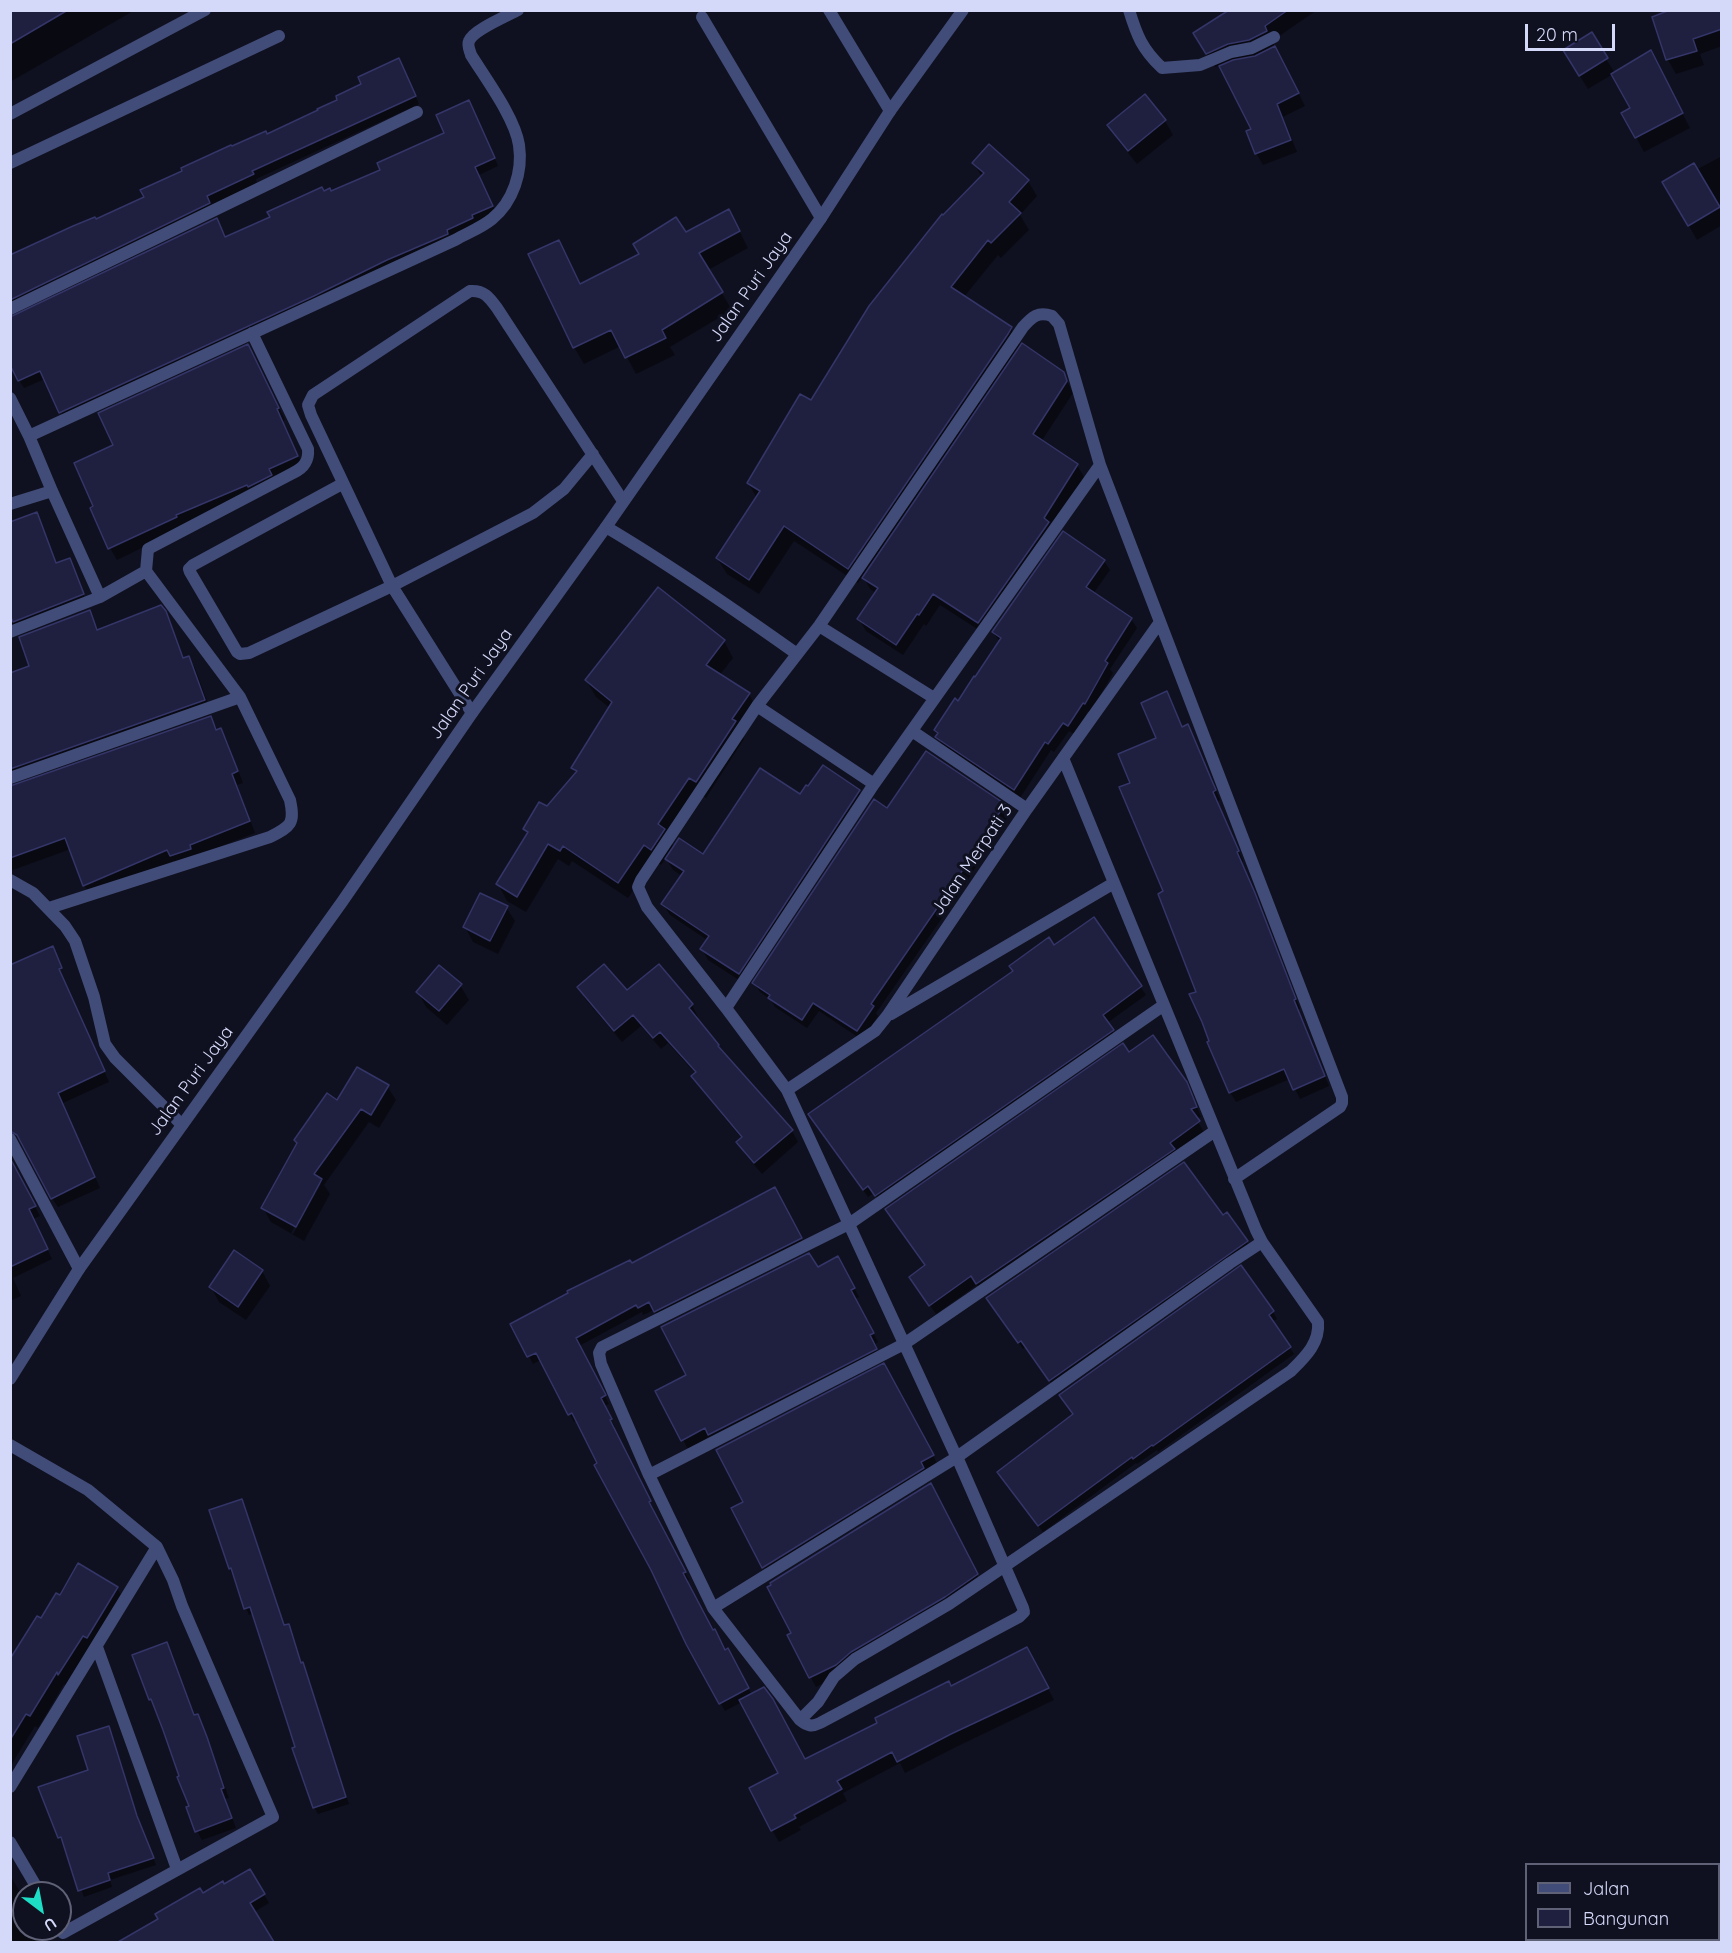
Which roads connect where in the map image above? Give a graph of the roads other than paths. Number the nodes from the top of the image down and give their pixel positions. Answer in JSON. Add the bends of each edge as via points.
{"nodes":[{"id":1,"x":205,"y":10,"type":"edge"},
{"id":2,"x":518,"y":10,"type":"edge"},
{"id":3,"x":829,"y":10,"type":"edge"},
{"id":4,"x":963,"y":10,"type":"edge"},
{"id":5,"x":1129,"y":10,"type":"edge"},
{"id":6,"x":702,"y":17,"type":"dead end"},
{"id":7,"x":279,"y":36,"type":"dead end"},
{"id":8,"x":1274,"y":37,"type":"dead end"},
{"id":9,"x":890,"y":111,"type":"junction"},
{"id":10,"x":417,"y":112,"type":"dead end"},
{"id":11,"x":10,"y":114,"type":"edge"},
{"id":12,"x":10,"y":163,"type":"edge"},
{"id":13,"x":821,"y":218,"type":"junction"},
{"id":14,"x":10,"y":309,"type":"edge"},
{"id":15,"x":252,"y":333,"type":"junction"},
{"id":16,"x":10,"y":398,"type":"edge"},
{"id":17,"x":29,"y":436,"type":"junction"},
{"id":18,"x":593,"y":454,"type":"junction"},
{"id":19,"x":1100,"y":465,"type":"junction"},
{"id":20,"x":342,"y":484,"type":"junction"},
{"id":21,"x":52,"y":491,"type":"junction"},
{"id":22,"x":623,"y":501,"type":"junction"},
{"id":23,"x":10,"y":504,"type":"edge"},
{"id":24,"x":606,"y":527,"type":"junction"},
{"id":25,"x":146,"y":571,"type":"junction"},
{"id":26,"x":392,"y":586,"type":"junction"},
{"id":27,"x":100,"y":597,"type":"junction"},
{"id":28,"x":1160,"y":622,"type":"junction"},
{"id":29,"x":819,"y":626,"type":"junction"},
{"id":30,"x":10,"y":632,"type":"edge"},
{"id":31,"x":797,"y":654,"type":"junction"},
{"id":32,"x":240,"y":697,"type":"junction"},
{"id":33,"x":934,"y":698,"type":"junction"},
{"id":34,"x":757,"y":706,"type":"junction"},
{"id":35,"x":472,"y":713,"type":"junction"},
{"id":36,"x":912,"y":731,"type":"junction"},
{"id":37,"x":1064,"y":758,"type":"junction"},
{"id":38,"x":10,"y":778,"type":"edge"},
{"id":39,"x":873,"y":784,"type":"junction"},
{"id":40,"x":1028,"y":809,"type":"junction"},
{"id":41,"x":10,"y":880,"type":"edge"},
{"id":42,"x":1114,"y":883,"type":"junction"},
{"id":43,"x":49,"y":908,"type":"junction"},
{"id":44,"x":1164,"y":1005,"type":"junction"},
{"id":45,"x":726,"y":1008,"type":"junction"},
{"id":46,"x":887,"y":1016,"type":"junction"},
{"id":47,"x":787,"y":1090,"type":"junction"},
{"id":48,"x":182,"y":1125,"type":"junction"},
{"id":49,"x":1215,"y":1131,"type":"junction"},
{"id":50,"x":10,"y":1139,"type":"edge"},
{"id":51,"x":1234,"y":1179,"type":"junction"},
{"id":52,"x":849,"y":1224,"type":"junction"},
{"id":53,"x":1262,"y":1242,"type":"junction"},
{"id":54,"x":79,"y":1269,"type":"junction"},
{"id":55,"x":904,"y":1344,"type":"junction"},
{"id":56,"x":10,"y":1379,"type":"edge"},
{"id":57,"x":11,"y":1446,"type":"edge"},
{"id":58,"x":957,"y":1458,"type":"junction"},
{"id":59,"x":649,"y":1475,"type":"junction"},
{"id":60,"x":157,"y":1547,"type":"junction"},
{"id":61,"x":1005,"y":1566,"type":"junction"},
{"id":62,"x":713,"y":1608,"type":"junction"},
{"id":63,"x":97,"y":1647,"type":"junction"},
{"id":64,"x":800,"y":1720,"type":"junction"},
{"id":65,"x":10,"y":1787,"type":"edge"},
{"id":66,"x":10,"y":1842,"type":"edge"},
{"id":67,"x":177,"y":1869,"type":"junction"},
{"id":68,"x":33,"y":1881,"type":"edge"},
{"id":69,"x":72,"y":1929,"type":"edge"}],
"edges":[{"from":1,"to":11,"type":"street"},
{"from":2,"to":15,"type":"street","via":[[477,33],[469,40],[468,48],[509,118],[519,144],[518,178],[510,198],[492,219],[455,240]]},
{"from":3,"to":9,"type":"street"},
{"from":4,"to":9,"type":"street","name":"Jalan Puri Jaya"},
{"from":5,"to":8,"type":"street","via":[[1148,54],[1162,68],[1200,65]]},
{"from":6,"to":13,"type":"street"},
{"from":7,"to":12,"type":"street"},
{"from":9,"to":13,"type":"street","name":"Jalan Puri Jaya"},
{"from":10,"to":14,"type":"street"},
{"from":13,"to":22,"type":"street","name":"Jalan Puri Jaya"},
{"from":15,"to":17,"type":"street"},
{"from":15,"to":25,"type":"street","via":[[308,449],[306,462],[301,469],[148,549]]},
{"from":16,"to":17,"type":"street"},
{"from":17,"to":21,"type":"street"},
{"from":18,"to":20,"type":"street","via":[[493,303],[479,290],[470,291],[313,395],[310,415]]},
{"from":18,"to":22,"type":"street"},
{"from":18,"to":26,"type":"street","via":[[564,489],[533,513]]},
{"from":19,"to":28,"type":"street"},
{"from":19,"to":29,"type":"street","via":[[1059,324],[1046,313],[1032,316]]},
{"from":19,"to":33,"type":"street"},
{"from":20,"to":26,"type":"street"},
{"from":20,"to":26,"type":"street","via":[[193,565],[190,572],[240,654]]},
{"from":21,"to":23,"type":"street"},
{"from":21,"to":27,"type":"street"},
{"from":22,"to":24,"type":"street","name":"Jalan Puri Jaya"},
{"from":24,"to":31,"type":"street"},
{"from":24,"to":35,"type":"street","name":"Jalan Puri Jaya"},
{"from":25,"to":27,"type":"street"},
{"from":25,"to":32,"type":"street"},
{"from":26,"to":35,"type":"street"},
{"from":27,"to":30,"type":"street"},
{"from":28,"to":37,"type":"street","name":"Jalan Merpati 3"},
{"from":28,"to":51,"type":"street","via":[[1342,1103]]},
{"from":29,"to":31,"type":"street"},
{"from":29,"to":33,"type":"street"},
{"from":31,"to":34,"type":"street"},
{"from":32,"to":38,"type":"street"},
{"from":32,"to":43,"type":"street","via":[[290,800],[292,823],[270,837]]},
{"from":33,"to":36,"type":"street"},
{"from":34,"to":39,"type":"street"},
{"from":34,"to":45,"type":"street","via":[[638,887],[647,907]]},
{"from":35,"to":48,"type":"street","name":"Jalan Puri Jaya"},
{"from":36,"to":39,"type":"street"},
{"from":36,"to":40,"type":"street"},
{"from":37,"to":40,"type":"street","name":"Jalan Merpati 3"},
{"from":37,"to":42,"type":"street"},
{"from":39,"to":45,"type":"street"},
{"from":40,"to":46,"type":"street","name":"Jalan Merpati 3"},
{"from":41,"to":43,"type":"street"},
{"from":42,"to":44,"type":"street"},
{"from":42,"to":46,"type":"street"},
{"from":43,"to":48,"type":"street","via":[[75,941],[105,1044]]},
{"from":44,"to":49,"type":"street"},
{"from":44,"to":52,"type":"street"},
{"from":45,"to":47,"type":"street"},
{"from":46,"to":47,"type":"street","name":"Jalan Merpati 3","via":[[874,1031]]},
{"from":47,"to":52,"type":"street"},
{"from":48,"to":54,"type":"street","name":"Jalan Puri Jaya"},
{"from":49,"to":51,"type":"street"},
{"from":49,"to":55,"type":"street"},
{"from":50,"to":54,"type":"street"},
{"from":51,"to":53,"type":"street"},
{"from":52,"to":55,"type":"street"},
{"from":52,"to":59,"type":"street","via":[[602,1347],[601,1364]]},
{"from":53,"to":58,"type":"street"},
{"from":53,"to":61,"type":"street","via":[[1318,1322],[1319,1333],[1304,1359]]},
{"from":54,"to":56,"type":"street","name":"Jalan Puri Jaya"},
{"from":55,"to":58,"type":"street"},
{"from":55,"to":59,"type":"street"},
{"from":57,"to":60,"type":"street","via":[[88,1490]]},
{"from":58,"to":61,"type":"street"},
{"from":58,"to":62,"type":"street"},
{"from":59,"to":62,"type":"street"},
{"from":60,"to":63,"type":"street"},
{"from":60,"to":67,"type":"street","via":[[273,1817]]},
{"from":61,"to":64,"type":"street","via":[[855,1659],[834,1677]]},
{"from":61,"to":64,"type":"street","via":[[1023,1608],[1019,1617],[820,1723],[806,1725]]},
{"from":62,"to":64,"type":"street"},
{"from":63,"to":65,"type":"street"},
{"from":63,"to":67,"type":"street"},
{"from":66,"to":68,"type":"street"},
{"from":67,"to":69,"type":"street"}]}
